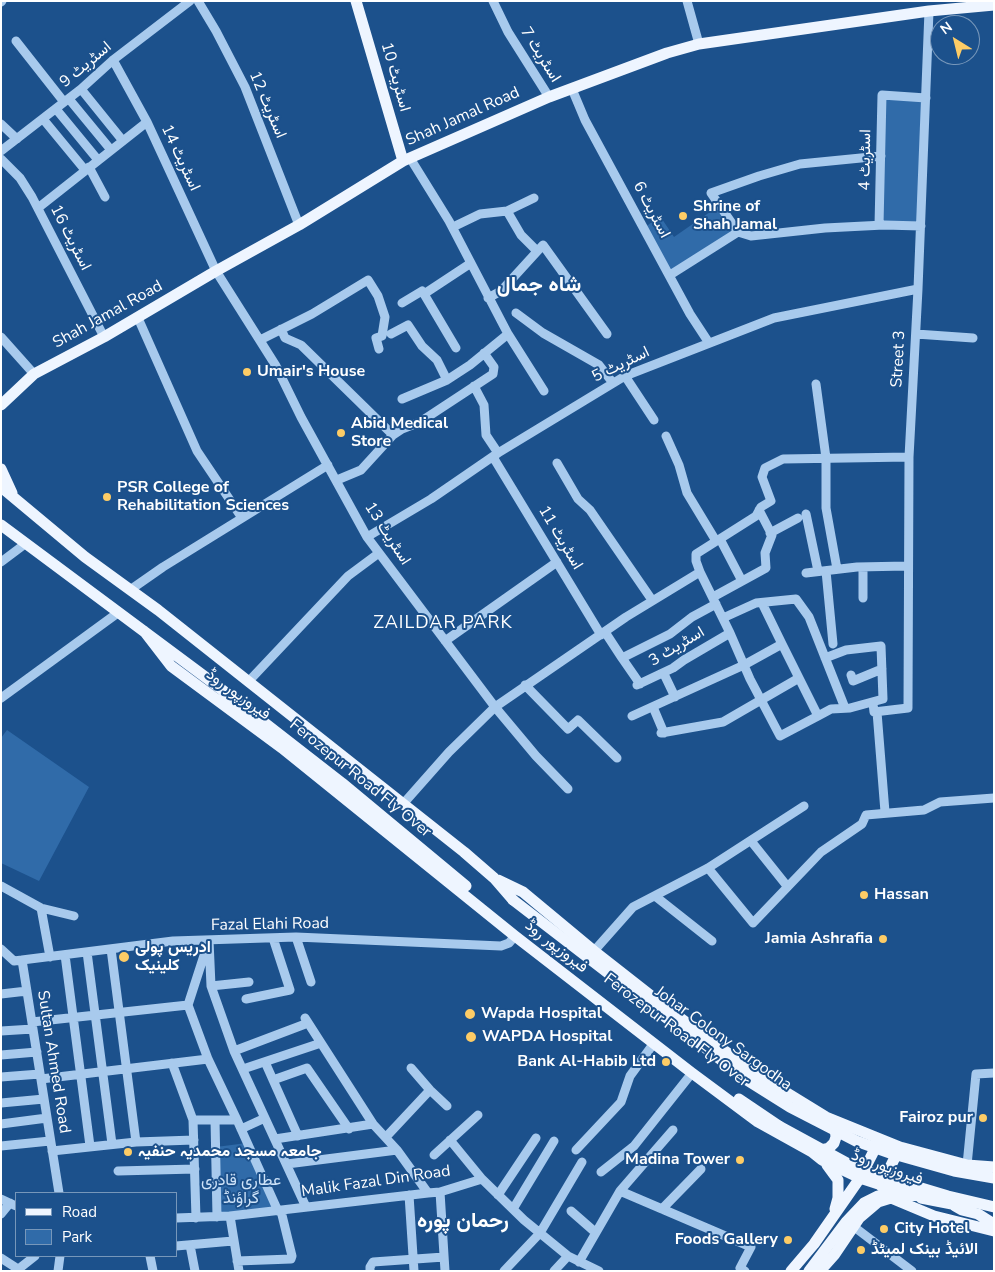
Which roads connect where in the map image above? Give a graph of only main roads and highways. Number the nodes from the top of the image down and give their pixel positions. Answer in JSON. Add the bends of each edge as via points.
{"nodes":[{"id":1,"x":356,"y":1,"type":"edge"},
{"id":2,"x":947,"y":5,"type":"edge"},
{"id":3,"x":994,"y":5,"type":"edge"},
{"id":4,"x":407,"y":159,"type":"junction"},
{"id":5,"x":1,"y":405,"type":"edge"},
{"id":6,"x":1,"y":469,"type":"edge"},
{"id":7,"x":1,"y":487,"type":"edge"},
{"id":8,"x":13,"y":496,"type":"junction"},
{"id":9,"x":1,"y":525,"type":"edge"},
{"id":10,"x":144,"y":631,"type":"junction"},
{"id":11,"x":212,"y":682,"type":"joint"},
{"id":12,"x":494,"y":878,"type":"junction"},
{"id":13,"x":513,"y":900,"type":"joint"},
{"id":14,"x":826,"y":1117,"type":"junction"},
{"id":15,"x":880,"y":1139,"type":"junction"},
{"id":16,"x":900,"y":1147,"type":"junction"},
{"id":17,"x":812,"y":1152,"type":"junction"},
{"id":18,"x":822,"y":1160,"type":"junction"},
{"id":19,"x":994,"y":1167,"type":"edge"},
{"id":20,"x":860,"y":1178,"type":"junction"},
{"id":21,"x":994,"y":1178,"type":"edge"},
{"id":22,"x":881,"y":1186,"type":"junction"},
{"id":23,"x":895,"y":1199,"type":"junction"},
{"id":24,"x":950,"y":1200,"type":"junction"},
{"id":25,"x":994,"y":1206,"type":"edge"},
{"id":26,"x":833,"y":1217,"type":"junction"},
{"id":27,"x":856,"y":1223,"type":"junction"},
{"id":28,"x":994,"y":1224,"type":"edge"},
{"id":29,"x":994,"y":1231,"type":"edge"},
{"id":30,"x":791,"y":1271,"type":"edge"},
{"id":31,"x":809,"y":1271,"type":"edge"},
{"id":32,"x":820,"y":1271,"type":"edge"}],
"edges":[{"from":1,"to":4,"type":"main road","name":"اسٹریٹ 10"},
{"from":2,"to":3,"type":"main road","name":"Shah Jamal Road"},
{"from":2,"to":4,"type":"main road","name":"Shah Jamal Road","via":[[929,11],[699,44],[549,97]]},
{"from":4,"to":5,"type":"main road","name":"Shah Jamal Road","via":[[138,318],[34,374]]},
{"from":6,"to":8,"type":"main road"},
{"from":7,"to":8,"type":"main road","name":"فیروزپور روڈ"},
{"from":8,"to":12,"type":"main road","name":"فیروزپور روڈ","via":[[85,557]]},
{"from":9,"to":10,"type":"main road","name":"فیروزپور روڈ"},
{"from":10,"to":11,"type":"main road","name":"فیروزپور روڈ"},
{"from":10,"to":17,"type":"main road","name":"فیروزپور روڈ","via":[[171,666],[282,748],[515,936],[758,1122]]},
{"from":11,"to":24,"type":"main road","name":"Ferozepur Road Fly Over","bridge":true,"via":[[342,783],[570,972],[733,1095],[779,1126],[858,1169]]},
{"from":12,"to":13,"type":"main road","name":"فیروزپور روڈ"},
{"from":12,"to":14,"type":"main road","name":"فیروزپور روڈ","via":[[524,892],[668,1009],[756,1074]]},
{"from":13,"to":21,"type":"main road","name":"Johar Colony Sargodha","bridge":true,"via":[[747,1080],[790,1106],[856,1141],[946,1169]]},
{"from":14,"to":15,"type":"main road","name":"فیروزپور روڈ"},
{"from":14,"to":17,"type":"main road","via":[[835,1126],[836,1138],[829,1148]]},
{"from":15,"to":16,"type":"main road","name":"فیروزپور روڈ"},
{"from":15,"to":20,"type":"main road"},
{"from":16,"to":19,"type":"main road","name":"فیروزپور روڈ","via":[[967,1164]]},
{"from":16,"to":22,"type":"main road"},
{"from":17,"to":18,"type":"main road","name":"فیروزپور روڈ"},
{"from":18,"to":20,"type":"main road","name":"فیروزپور روڈ"},
{"from":18,"to":26,"type":"main road","via":[[838,1180]]},
{"from":20,"to":22,"type":"main road","name":"فیروزپور روڈ"},
{"from":20,"to":26,"type":"main road"},
{"from":22,"to":23,"type":"main road"},
{"from":22,"to":24,"type":"main road","name":"فیروزپور روڈ","via":[[938,1202]]},
{"from":22,"to":27,"type":"main road"},
{"from":23,"to":27,"type":"main road","via":[[878,1202]]},
{"from":23,"to":29,"type":"main road","via":[[934,1216]]},
{"from":24,"to":25,"type":"main road","name":"Ferozepur Road Fly Over","bridge":true},
{"from":24,"to":28,"type":"main road","via":[[962,1210],[978,1214]]},
{"from":24,"to":31,"type":"main road","bridge":true,"via":[[890,1195],[878,1196],[864,1203]]},
{"from":26,"to":30,"type":"main road"},
{"from":27,"to":32,"type":"main road"}]}
